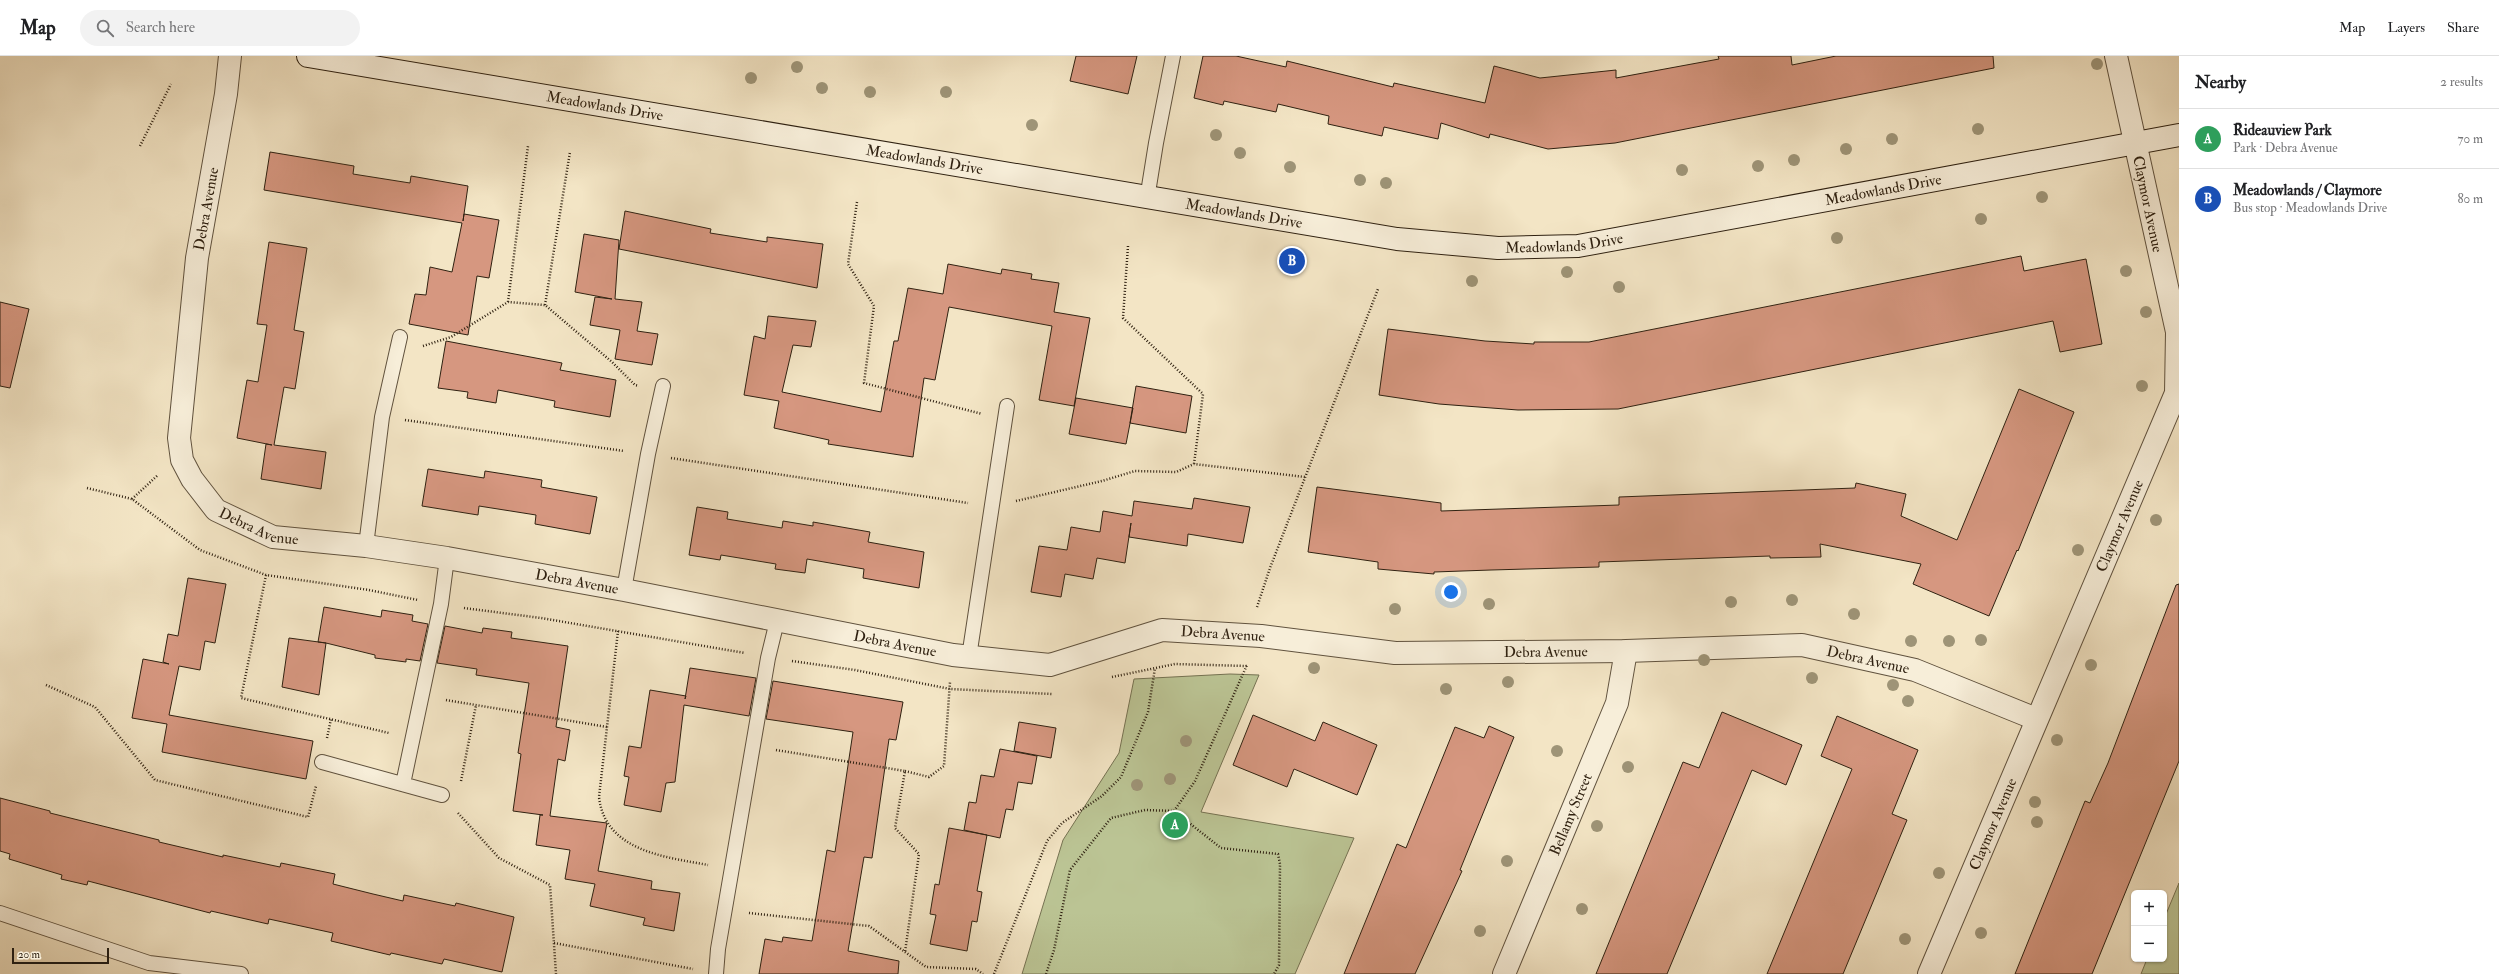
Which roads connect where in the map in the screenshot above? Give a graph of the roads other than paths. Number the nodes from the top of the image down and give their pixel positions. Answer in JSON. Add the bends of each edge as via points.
{"nodes":[{"id":1,"x":230,"y":56,"type":"edge"},
{"id":2,"x":308,"y":56,"type":"edge"},
{"id":3,"x":1173,"y":56,"type":"edge"},
{"id":4,"x":2116,"y":56,"type":"edge"},
{"id":5,"x":2179,"y":136,"type":"edge"},
{"id":6,"x":2135,"y":144,"type":"junction"},
{"id":7,"x":1148,"y":199,"type":"junction"},
{"id":8,"x":400,"y":337,"type":"dead end"},
{"id":9,"x":662,"y":389,"type":"road end"},
{"id":10,"x":1007,"y":406,"type":"dead end"},
{"id":11,"x":366,"y":546,"type":"junction"},
{"id":12,"x":447,"y":558,"type":"junction"},
{"id":13,"x":624,"y":590,"type":"junction"},
{"id":14,"x":777,"y":621,"type":"junction"},
{"id":15,"x":1626,"y":651,"type":"junction"},
{"id":16,"x":961,"y":656,"type":"junction"},
{"id":17,"x":2036,"y":719,"type":"junction"},
{"id":18,"x":322,"y":762,"type":"road end"},
{"id":19,"x":403,"y":784,"type":"junction"},
{"id":20,"x":442,"y":795,"type":"road end"},
{"id":21,"x":0,"y":913,"type":"edge"},
{"id":22,"x":241,"y":974,"type":"edge"},
{"id":23,"x":716,"y":974,"type":"edge"},
{"id":24,"x":1504,"y":974,"type":"edge"},
{"id":25,"x":1929,"y":974,"type":"edge"}],
"edges":[{"from":1,"to":11,"type":"street","name":"Debra Avenue","via":[[226,94],[197,258],[179,438],[182,460],[192,479],[216,510],[273,537]]},
{"from":2,"to":7,"type":"street","name":"Meadowlands Drive"},
{"from":3,"to":7,"type":"lane"},
{"from":4,"to":6,"type":"street","name":"Claymor Avenue"},
{"from":5,"to":6,"type":"street","name":"Meadowlands Drive"},
{"from":6,"to":7,"type":"street","name":"Meadowlands Drive","via":[[1578,246],[1498,248],[1397,240]]},
{"from":6,"to":17,"type":"street","name":"Claymor Avenue","via":[[2177,332],[2176,393]]},
{"from":8,"to":11,"type":"lane","via":[[382,417]]},
{"from":9,"to":13,"type":"lane"},
{"from":10,"to":16,"type":"lane","via":[[991,506]]},
{"from":11,"to":12,"type":"street","name":"Debra Avenue"},
{"from":12,"to":13,"type":"street","name":"Debra Avenue"},
{"from":12,"to":19,"type":"lane","via":[[441,604]]},
{"from":13,"to":14,"type":"street","name":"Debra Avenue"},
{"from":14,"to":16,"type":"street","name":"Debra Avenue"},
{"from":14,"to":23,"type":"lane","via":[[753,746]]},
{"from":15,"to":16,"type":"street","name":"Debra Avenue","via":[[1395,653],[1255,635],[1162,630],[1050,666]]},
{"from":15,"to":17,"type":"street","name":"Debra Avenue","via":[[1802,645],[1915,670]]},
{"from":15,"to":24,"type":"street","name":"Bellamy Street","via":[[1616,703]]},
{"from":17,"to":25,"type":"street","name":"Claymor Avenue"},
{"from":18,"to":19,"type":"lane"},
{"from":19,"to":20,"type":"lane"},
{"from":21,"to":22,"type":"lane","via":[[149,963]]}]}
